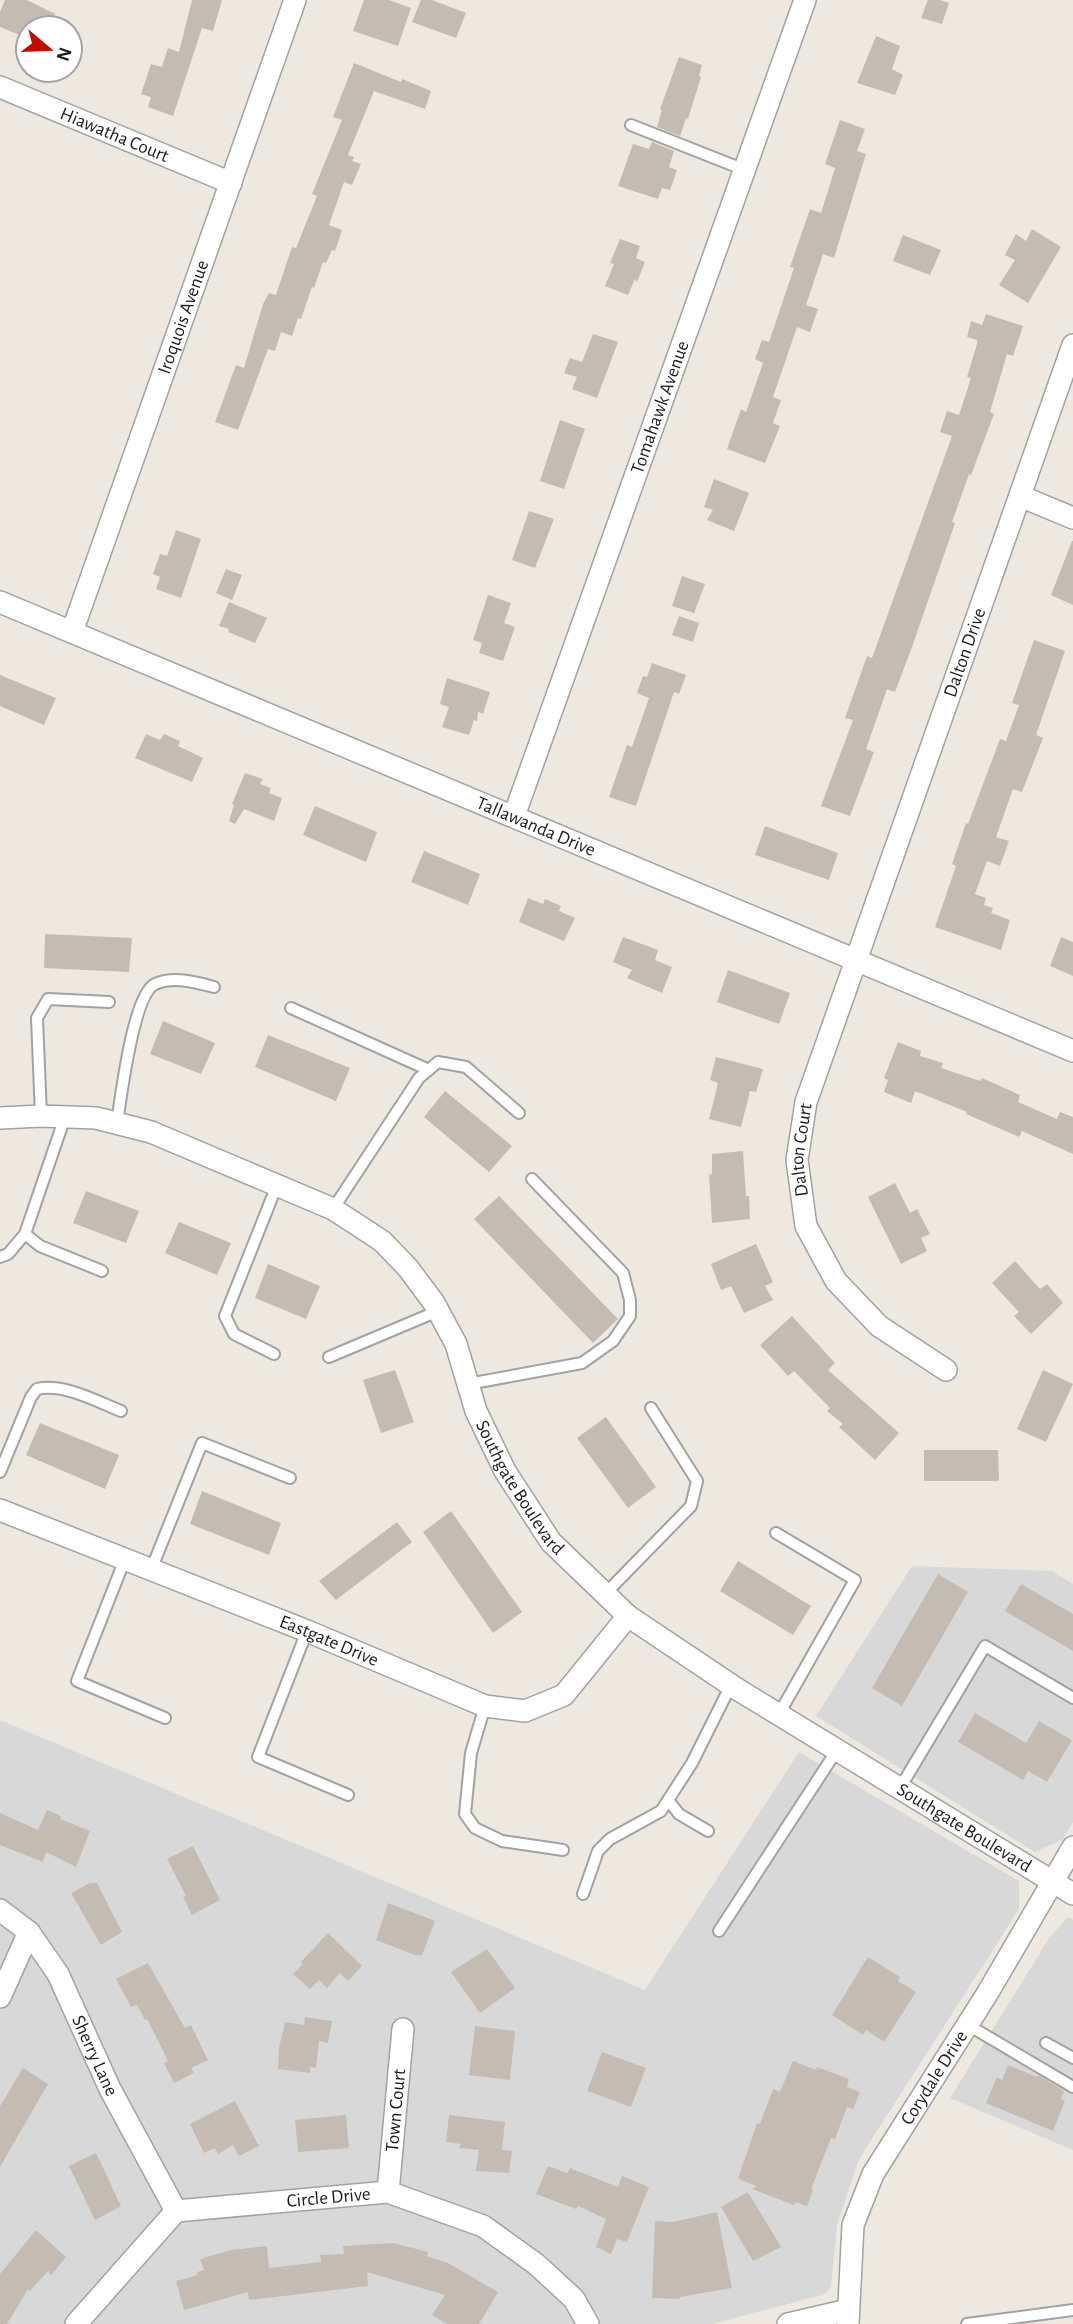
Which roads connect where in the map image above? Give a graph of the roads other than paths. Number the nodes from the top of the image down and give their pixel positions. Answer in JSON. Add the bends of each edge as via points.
{"nodes":[{"id":1,"x":295,"y":0,"type":"edge"},
{"id":2,"x":805,"y":0,"type":"edge"},
{"id":3,"x":0,"y":87,"type":"edge"},
{"id":4,"x":631,"y":125,"type":"dead end"},
{"id":5,"x":745,"y":170,"type":"junction"},
{"id":6,"x":231,"y":183,"type":"junction"},
{"id":7,"x":1073,"y":345,"type":"edge"},
{"id":8,"x":1020,"y":496,"type":"junction"},
{"id":9,"x":1073,"y":518,"type":"edge"},
{"id":10,"x":0,"y":602,"type":"edge"},
{"id":11,"x":72,"y":632,"type":"junction"},
{"id":12,"x":514,"y":816,"type":"junction"},
{"id":13,"x":858,"y":961,"type":"junction"},
{"id":14,"x":214,"y":987,"type":"dead end"},
{"id":15,"x":109,"y":1002,"type":"dead end"},
{"id":16,"x":291,"y":1008,"type":"dead end"},
{"id":17,"x":1073,"y":1051,"type":"edge"},
{"id":18,"x":429,"y":1070,"type":"junction"},
{"id":19,"x":519,"y":1114,"type":"dead end"},
{"id":20,"x":41,"y":1116,"type":"junction"},
{"id":21,"x":65,"y":1117,"type":"junction"},
{"id":22,"x":0,"y":1118,"type":"edge"},
{"id":23,"x":117,"y":1123,"type":"junction"},
{"id":24,"x":532,"y":1179,"type":"dead end"},
{"id":25,"x":277,"y":1185,"type":"junction"},
{"id":26,"x":332,"y":1209,"type":"junction"},
{"id":27,"x":25,"y":1234,"type":"junction"},
{"id":28,"x":0,"y":1257,"type":"edge"},
{"id":29,"x":102,"y":1271,"type":"dead end"},
{"id":30,"x":438,"y":1311,"type":"junction"},
{"id":31,"x":274,"y":1354,"type":"dead end"},
{"id":32,"x":329,"y":1357,"type":"dead end"},
{"id":33,"x":946,"y":1370,"type":"dead end"},
{"id":34,"x":468,"y":1384,"type":"junction"},
{"id":35,"x":651,"y":1408,"type":"dead end"},
{"id":36,"x":121,"y":1411,"type":"dead end"},
{"id":37,"x":0,"y":1472,"type":"edge"},
{"id":38,"x":290,"y":1478,"type":"dead end"},
{"id":39,"x":0,"y":1510,"type":"edge"},
{"id":40,"x":776,"y":1533,"type":"dead end"},
{"id":41,"x":125,"y":1559,"type":"junction"},
{"id":42,"x":151,"y":1570,"type":"junction"},
{"id":43,"x":604,"y":1594,"type":"junction"},
{"id":44,"x":628,"y":1616,"type":"junction"},
{"id":45,"x":307,"y":1631,"type":"junction"},
{"id":46,"x":732,"y":1685,"type":"junction"},
{"id":47,"x":1073,"y":1698,"type":"edge"},
{"id":48,"x":485,"y":1706,"type":"junction"},
{"id":49,"x":779,"y":1714,"type":"junction"},
{"id":50,"x":165,"y":1718,"type":"dead end"},
{"id":51,"x":837,"y":1750,"type":"junction"},
{"id":52,"x":900,"y":1788,"type":"junction"},
{"id":53,"x":348,"y":1795,"type":"dead end"},
{"id":54,"x":668,"y":1800,"type":"junction"},
{"id":55,"x":709,"y":1831,"type":"dead end"},
{"id":56,"x":1073,"y":1847,"type":"edge"},
{"id":57,"x":563,"y":1850,"type":"dead end"},
{"id":58,"x":1052,"y":1880,"type":"junction"},
{"id":59,"x":583,"y":1894,"type":"dead end"},
{"id":60,"x":1073,"y":1894,"type":"edge"},
{"id":61,"x":0,"y":1910,"type":"edge"},
{"id":62,"x":719,"y":1931,"type":"dead end"},
{"id":63,"x":29,"y":1932,"type":"junction"},
{"id":64,"x":0,"y":1997,"type":"edge"},
{"id":65,"x":968,"y":2025,"type":"junction"},
{"id":66,"x":403,"y":2029,"type":"dead end"},
{"id":67,"x":1046,"y":2043,"type":"dead end"},
{"id":68,"x":1073,"y":2058,"type":"edge"},
{"id":69,"x":1073,"y":2087,"type":"edge"},
{"id":70,"x":388,"y":2192,"type":"junction"},
{"id":71,"x":176,"y":2211,"type":"junction"},
{"id":72,"x":1073,"y":2310,"type":"edge"},
{"id":73,"x":848,"y":2317,"type":"edge"},
{"id":74,"x":76,"y":2324,"type":"edge"},
{"id":75,"x":588,"y":2324,"type":"edge"},
{"id":76,"x":788,"y":2324,"type":"edge"},
{"id":77,"x":967,"y":2324,"type":"edge"}],
"edges":[{"from":1,"to":6,"type":"street","name":"Iroquois Avenue"},
{"from":2,"to":5,"type":"street","name":"Tomahawk Avenue"},
{"from":3,"to":6,"type":"street","name":"Hiawatha Court"},
{"from":4,"to":5,"type":"lane"},
{"from":5,"to":12,"type":"street","name":"Tomahawk Avenue"},
{"from":6,"to":11,"type":"street","name":"Iroquois Avenue"},
{"from":7,"to":8,"type":"street","name":"Dalton Drive"},
{"from":8,"to":9,"type":"street"},
{"from":8,"to":13,"type":"street","name":"Dalton Drive"},
{"from":10,"to":11,"type":"street","name":"Tallawanda Drive"},
{"from":11,"to":12,"type":"street","name":"Tallawanda Drive"},
{"from":12,"to":13,"type":"street","name":"Tallawanda Drive"},
{"from":13,"to":17,"type":"street","name":"Tallawanda Drive"},
{"from":13,"to":33,"type":"street","name":"Dalton Court","via":[[806,1102],[797,1160],[806,1226],[836,1281],[879,1326]]},
{"from":14,"to":23,"type":"lane","via":[[172,980],[153,985],[142,1000]]},
{"from":15,"to":20,"type":"lane","via":[[48,999],[37,1018]]},
{"from":16,"to":18,"type":"lane"},
{"from":18,"to":19,"type":"lane","via":[[438,1062],[466,1067]]},
{"from":18,"to":26,"type":"lane","via":[[419,1078]]},
{"from":20,"to":21,"type":"street","name":"Southgate Boulevard"},
{"from":20,"to":22,"type":"street","name":"Southgate Boulevard"},
{"from":21,"to":23,"type":"street","name":"Southgate Boulevard"},
{"from":21,"to":27,"type":"lane"},
{"from":23,"to":25,"type":"street","name":"Southgate Boulevard","via":[[151,1132]]},
{"from":24,"to":34,"type":"lane","via":[[623,1273],[629,1316],[613,1341],[582,1363]]},
{"from":25,"to":26,"type":"street","name":"Southgate Boulevard"},
{"from":25,"to":31,"type":"lane","via":[[225,1316],[234,1335]]},
{"from":26,"to":30,"type":"street","name":"Southgate Boulevard","via":[[382,1241]]},
{"from":27,"to":28,"type":"lane","via":[[8,1255]]},
{"from":27,"to":29,"type":"lane","via":[[40,1246]]},
{"from":30,"to":32,"type":"lane"},
{"from":30,"to":34,"type":"street","name":"Southgate Boulevard","via":[[456,1344]]},
{"from":34,"to":43,"type":"street","name":"Southgate Boulevard","via":[[505,1471],[551,1542]]},
{"from":35,"to":43,"type":"lane","via":[[697,1481],[691,1506]]},
{"from":36,"to":37,"type":"lane","via":[[70,1391],[37,1389]]},
{"from":38,"to":42,"type":"lane","via":[[202,1443]]},
{"from":39,"to":41,"type":"street","name":"Eastgate Drive"},
{"from":40,"to":49,"type":"lane","via":[[855,1580]]},
{"from":41,"to":42,"type":"street","name":"Eastgate Drive"},
{"from":41,"to":50,"type":"lane","via":[[77,1681]]},
{"from":42,"to":45,"type":"street","name":"Eastgate Drive"},
{"from":43,"to":44,"type":"street","name":"Southgate Boulevard"},
{"from":44,"to":46,"type":"street","name":"Southgate Boulevard"},
{"from":44,"to":48,"type":"street","name":"Eastgate Drive","via":[[564,1695],[525,1711]]},
{"from":45,"to":48,"type":"street","name":"Eastgate Drive"},
{"from":45,"to":53,"type":"lane","via":[[258,1757]]},
{"from":46,"to":49,"type":"street","name":"Southgate Boulevard"},
{"from":46,"to":54,"type":"lane"},
{"from":47,"to":52,"type":"lane","via":[[985,1646]]},
{"from":48,"to":57,"type":"lane","via":[[471,1753],[465,1814],[475,1828],[502,1841]]},
{"from":49,"to":51,"type":"street","name":"Southgate Boulevard"},
{"from":51,"to":52,"type":"street","name":"Southgate Boulevard"},
{"from":51,"to":62,"type":"lane"},
{"from":52,"to":58,"type":"street","name":"Southgate Boulevard"},
{"from":54,"to":55,"type":"lane","via":[[680,1814]]},
{"from":54,"to":59,"type":"lane","via":[[660,1811],[597,1851]]},
{"from":56,"to":58,"type":"street","name":"Corydale Drive"},
{"from":58,"to":60,"type":"street","name":"Southgate Boulevard"},
{"from":58,"to":65,"type":"street","name":"Corydale Drive"},
{"from":61,"to":63,"type":"street","name":"Sherry Lane"},
{"from":63,"to":64,"type":"street"},
{"from":63,"to":71,"type":"street","name":"Sherry Lane","via":[[58,1974],[110,2089]]},
{"from":65,"to":69,"type":"lane"},
{"from":65,"to":73,"type":"street","name":"Corydale Drive","via":[[873,2174],[853,2225]]},
{"from":66,"to":70,"type":"street","name":"Town Court"},
{"from":67,"to":68,"type":"lane"},
{"from":70,"to":71,"type":"street","name":"Circle Drive"},
{"from":70,"to":75,"type":"street","name":"Circle Drive","via":[[483,2226],[536,2264],[574,2299]]},
{"from":71,"to":74,"type":"street"},
{"from":72,"to":77,"type":"lane"},
{"from":73,"to":76,"type":"street"}]}
